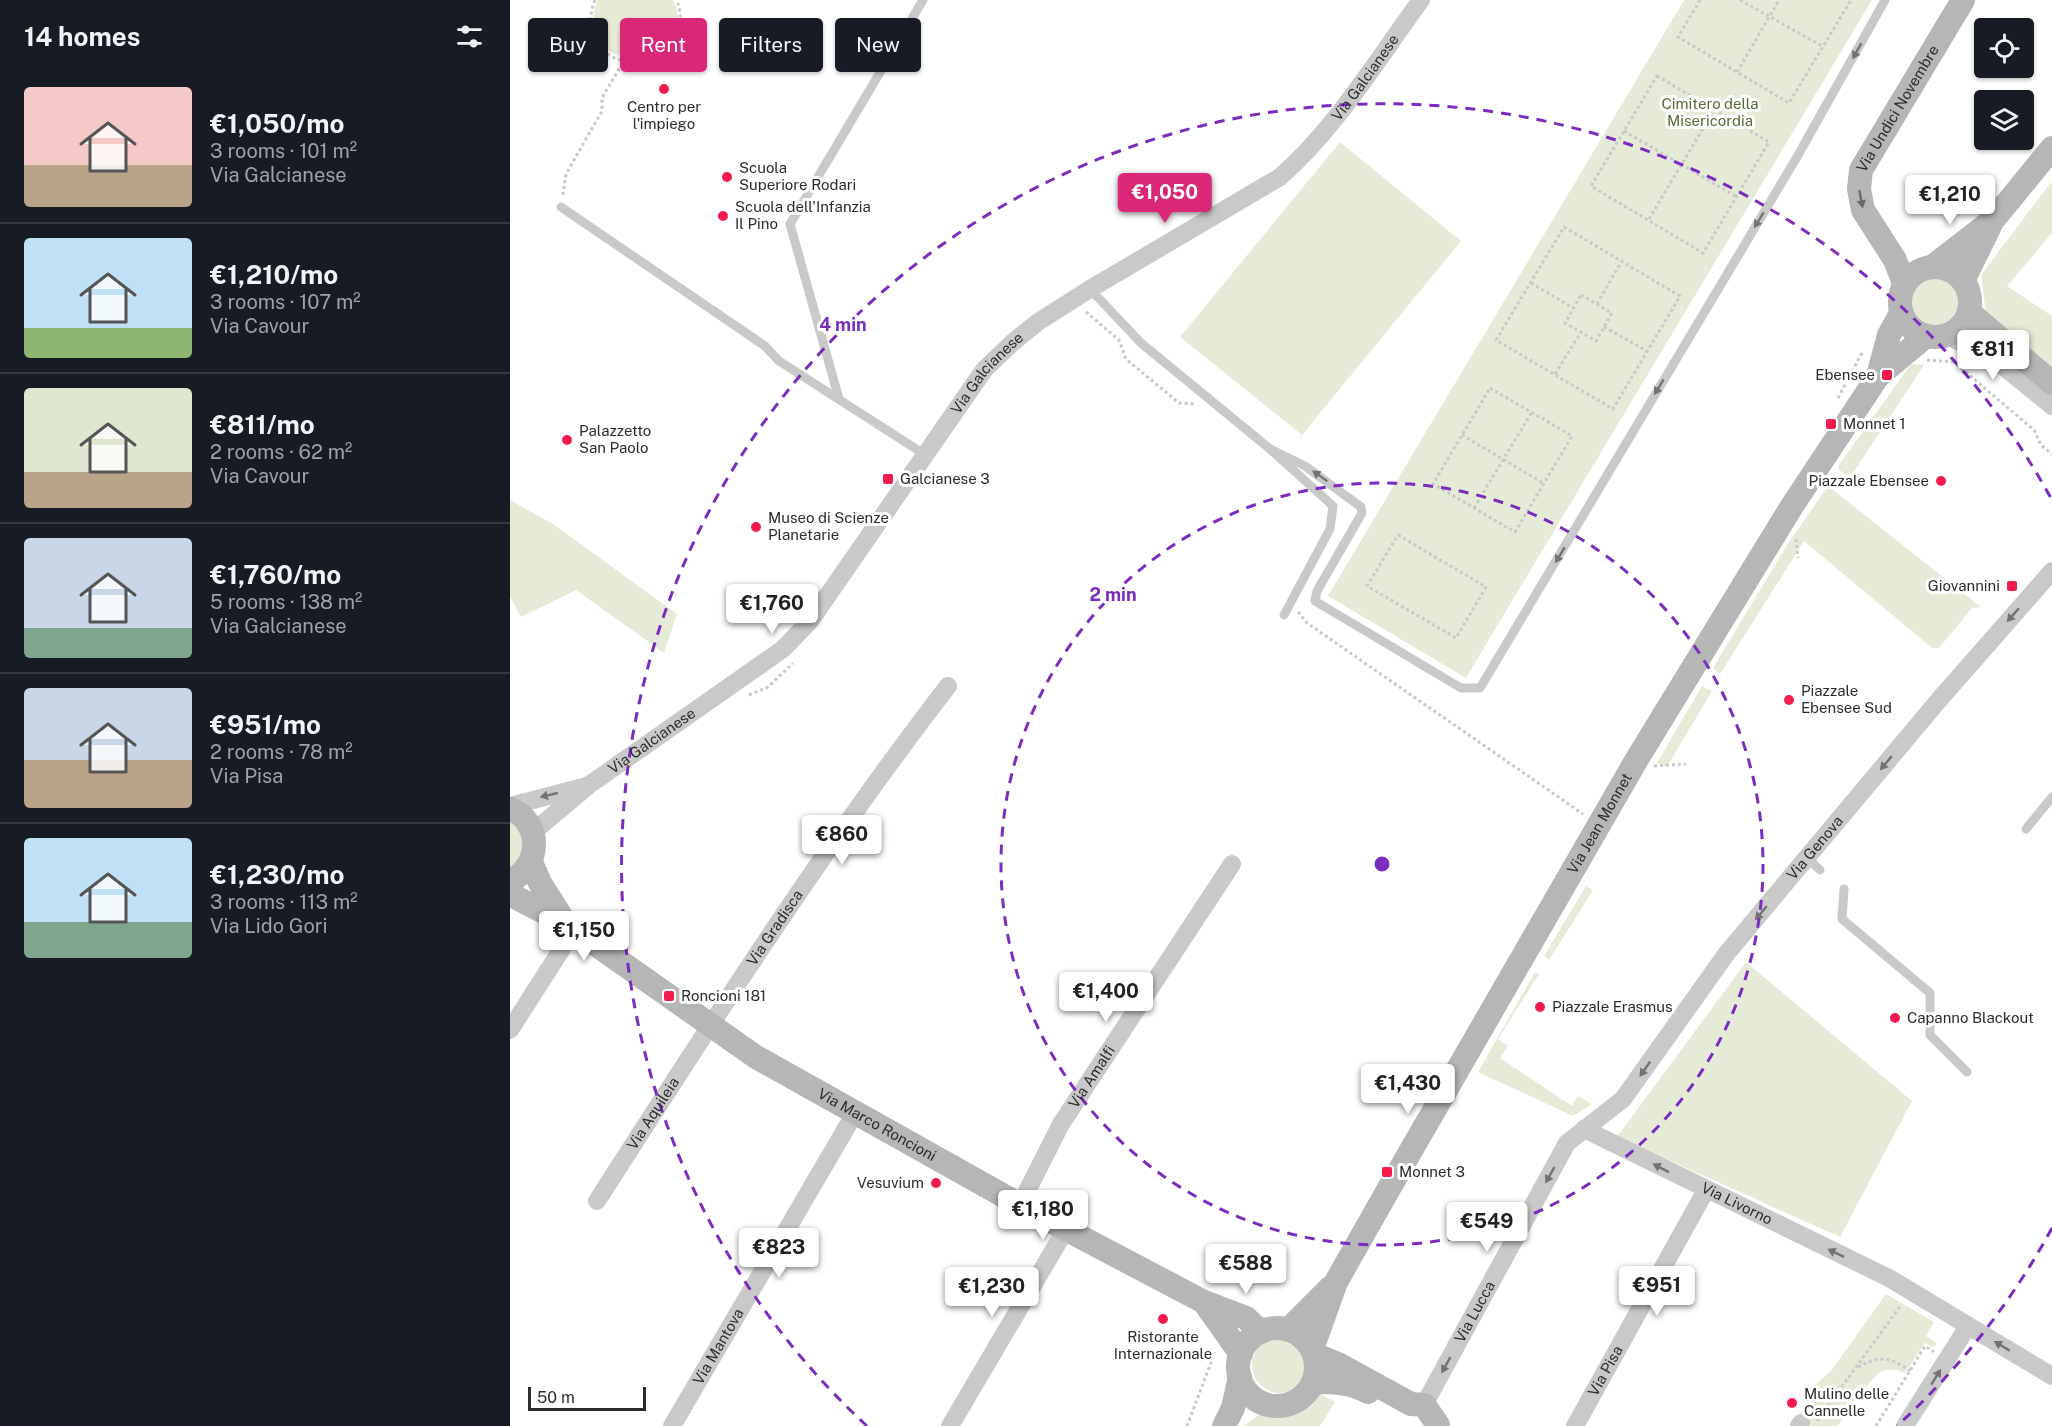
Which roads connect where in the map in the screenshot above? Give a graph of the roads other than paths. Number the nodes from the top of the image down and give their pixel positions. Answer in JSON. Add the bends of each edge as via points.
{"nodes":[{"id":1,"x":922,"y":0,"type":"edge"},
{"id":2,"x":1421,"y":0,"type":"edge"},
{"id":3,"x":1885,"y":0,"type":"edge"},
{"id":4,"x":1963,"y":0,"type":"edge"},
{"id":5,"x":2052,"y":148,"type":"edge"},
{"id":6,"x":561,"y":207,"type":"road end"},
{"id":7,"x":1994,"y":219,"type":"junction"},
{"id":8,"x":1932,"y":267,"type":"junction"},
{"id":9,"x":1963,"y":281,"type":"junction"},
{"id":10,"x":1904,"y":283,"type":"junction"},
{"id":11,"x":1094,"y":294,"type":"junction"},
{"id":12,"x":1969,"y":312,"type":"junction"},
{"id":13,"x":1901,"y":313,"type":"junction"},
{"id":14,"x":1936,"y":336,"type":"junction"},
{"id":15,"x":1878,"y":376,"type":"junction"},
{"id":16,"x":2052,"y":383,"type":"edge"},
{"id":17,"x":839,"y":399,"type":"junction"},
{"id":18,"x":2052,"y":406,"type":"edge"},
{"id":19,"x":1270,"y":449,"type":"junction"},
{"id":20,"x":924,"y":454,"type":"junction"},
{"id":21,"x":2052,"y":571,"type":"edge"},
{"id":22,"x":1284,"y":615,"type":"dead end"},
{"id":23,"x":948,"y":686,"type":"dead end"},
{"id":24,"x":589,"y":785,"type":"junction"},
{"id":25,"x":2052,"y":797,"type":"edge"},
{"id":26,"x":510,"y":807,"type":"edge"},
{"id":27,"x":2026,"y":829,"type":"dead end"},
{"id":28,"x":533,"y":832,"type":"junction"},
{"id":29,"x":531,"y":862,"type":"junction"},
{"id":30,"x":1232,"y":864,"type":"dead end"},
{"id":31,"x":510,"y":880,"type":"edge"},
{"id":32,"x":1844,"y":889,"type":"dead end"},
{"id":33,"x":510,"y":891,"type":"edge"},
{"id":34,"x":510,"y":912,"type":"edge"},
{"id":35,"x":570,"y":927,"type":"junction"},
{"id":36,"x":709,"y":1026,"type":"junction"},
{"id":37,"x":510,"y":1030,"type":"edge"},
{"id":38,"x":1967,"y":1072,"type":"dead end"},
{"id":39,"x":855,"y":1113,"type":"junction"},
{"id":40,"x":1584,"y":1129,"type":"junction"},
{"id":41,"x":1706,"y":1190,"type":"junction"},
{"id":42,"x":597,"y":1201,"type":"dead end"},
{"id":43,"x":1020,"y":1205,"type":"junction"},
{"id":44,"x":1066,"y":1229,"type":"junction"},
{"id":45,"x":1336,"y":1282,"type":"junction"},
{"id":46,"x":1204,"y":1302,"type":"junction"},
{"id":47,"x":1968,"y":1326,"type":"junction"},
{"id":48,"x":1288,"y":1330,"type":"junction"},
{"id":49,"x":1261,"y":1332,"type":"junction"},
{"id":50,"x":1313,"y":1352,"type":"junction"},
{"id":51,"x":1237,"y":1356,"type":"junction"},
{"id":52,"x":2052,"y":1376,"type":"edge"},
{"id":53,"x":1313,"y":1382,"type":"junction"},
{"id":54,"x":1264,"y":1404,"type":"junction"},
{"id":55,"x":1424,"y":1405,"type":"junction"},
{"id":56,"x":1439,"y":1425,"type":"edge"},
{"id":57,"x":672,"y":1426,"type":"edge"},
{"id":58,"x":950,"y":1426,"type":"edge"},
{"id":59,"x":1224,"y":1426,"type":"edge"},
{"id":60,"x":1236,"y":1426,"type":"edge"},
{"id":61,"x":1575,"y":1426,"type":"edge"},
{"id":62,"x":1905,"y":1426,"type":"edge"}],
"edges":[{"from":1,"to":17,"type":"lane","via":[[790,224]]},
{"from":2,"to":11,"type":"street","name":"Via Galcianese","via":[[1322,133],[1280,177]]},
{"from":3,"to":19,"type":"lane","one_way":true,"via":[[1797,157],[1480,688],[1461,687],[1315,602],[1317,591],[1362,513],[1361,507],[1305,466]]},
{"from":4,"to":10,"type":"street","name":"Via Undici Novembre","one_way":true,"via":[[1861,170],[1858,189],[1863,210],[1890,251]]},
{"from":5,"to":7,"type":"street"},
{"from":6,"to":17,"type":"lane"},
{"from":7,"to":8,"type":"street"},
{"from":7,"to":9,"type":"street"},
{"from":8,"to":9,"type":"street","via":[[1955,272]]},
{"from":8,"to":10,"type":"street","via":[[1921,269]]},
{"from":9,"to":12,"type":"street"},
{"from":10,"to":13,"type":"street","via":[[1899,298]]},
{"from":11,"to":19,"type":"lane","via":[[1141,343]]},
{"from":11,"to":20,"type":"street","name":"Via Galcianese","via":[[1038,322],[984,370]]},
{"from":12,"to":14,"type":"street","via":[[1964,322]]},
{"from":12,"to":16,"type":"street"},
{"from":13,"to":14,"type":"street","via":[[1906,324]]},
{"from":13,"to":15,"type":"street","name":"Via Jean Monnet","via":[[1889,335]]},
{"from":14,"to":15,"type":"street","name":"Via Jean Monnet"},
{"from":14,"to":18,"type":"street","via":[[1988,354]]},
{"from":15,"to":45,"type":"street","name":"Via Jean Monnet","via":[[1637,759]]},
{"from":17,"to":20,"type":"lane"},
{"from":19,"to":22,"type":"lane","via":[[1329,500],[1334,511],[1327,536]]},
{"from":20,"to":24,"type":"street","name":"Via Galcianese","via":[[810,621],[783,649]]},
{"from":21,"to":40,"type":"street","name":"Via Genova","one_way":true,"via":[[1938,701],[1814,864],[1727,953],[1623,1100]]},
{"from":23,"to":36,"type":"street","name":"Via Gradisca"},
{"from":24,"to":26,"type":"street","name":"Via Galcianese","one_way":true},
{"from":24,"to":28,"type":"street","name":"Via Galcianese"},
{"from":25,"to":27,"type":"lane"},
{"from":26,"to":28,"type":"street","name":"Via Galcianese"},
{"from":28,"to":29,"type":"street","via":[[535,848]]},
{"from":29,"to":31,"type":"street"},
{"from":29,"to":35,"type":"street","name":"Via Marco Roncioni","via":[[540,884]]},
{"from":30,"to":43,"type":"street","name":"Via Amalfi","via":[[1061,1124]]},
{"from":32,"to":38,"type":"lane","via":[[1842,919],[1930,993],[1930,1035]]},
{"from":33,"to":35,"type":"street","name":"Via Marco Roncioni"},
{"from":34,"to":35,"type":"street","via":[[546,928]]},
{"from":35,"to":36,"type":"street","name":"Via Marco Roncioni"},
{"from":35,"to":37,"type":"street"},
{"from":36,"to":39,"type":"street","name":"Via Marco Roncioni"},
{"from":36,"to":42,"type":"street","name":"Via Aquileia"},
{"from":39,"to":43,"type":"street","name":"Via Marco Roncioni"},
{"from":39,"to":57,"type":"street","name":"Via Mantova"},
{"from":41,"to":40,"type":"street","name":"Via Livorno","one_way":true},
{"from":40,"to":55,"type":"street","name":"Via Lucca","one_way":true,"via":[[1567,1143]]},
{"from":47,"to":41,"type":"street","name":"Via Livorno","one_way":true,"via":[[1889,1278]]},
{"from":41,"to":61,"type":"street","name":"Via Pisa"},
{"from":43,"to":44,"type":"street","name":"Via Marco Roncioni"},
{"from":44,"to":46,"type":"street","name":"Via Marco Roncioni"},
{"from":44,"to":58,"type":"street"},
{"from":45,"to":48,"type":"street","name":"Via Jean Monnet"},
{"from":45,"to":50,"type":"street","name":"Via Jean Monnet"},
{"from":46,"to":49,"type":"street","name":"Via Marco Roncioni","via":[[1246,1318]]},
{"from":46,"to":51,"type":"street","name":"Via Marco Roncioni"},
{"from":52,"to":47,"type":"street","name":"Via Livorno","one_way":true},
{"from":62,"to":47,"type":"street","one_way":true},
{"from":48,"to":49,"type":"street"},
{"from":48,"to":50,"type":"street","via":[[1306,1341]]},
{"from":49,"to":51,"type":"street"},
{"from":50,"to":53,"type":"street"},
{"from":50,"to":55,"type":"street","via":[[1411,1404]]},
{"from":51,"to":54,"type":"street","name":"Via Marco Roncioni","via":[[1245,1389]]},
{"from":51,"to":59,"type":"street","via":[[1233,1408]]},
{"from":53,"to":54,"type":"street","via":[[1306,1392],[1287,1404]]},
{"from":53,"to":56,"type":"street","via":[[1358,1386],[1424,1425]]},
{"from":54,"to":60,"type":"street"},
{"from":55,"to":56,"type":"street"}]}
